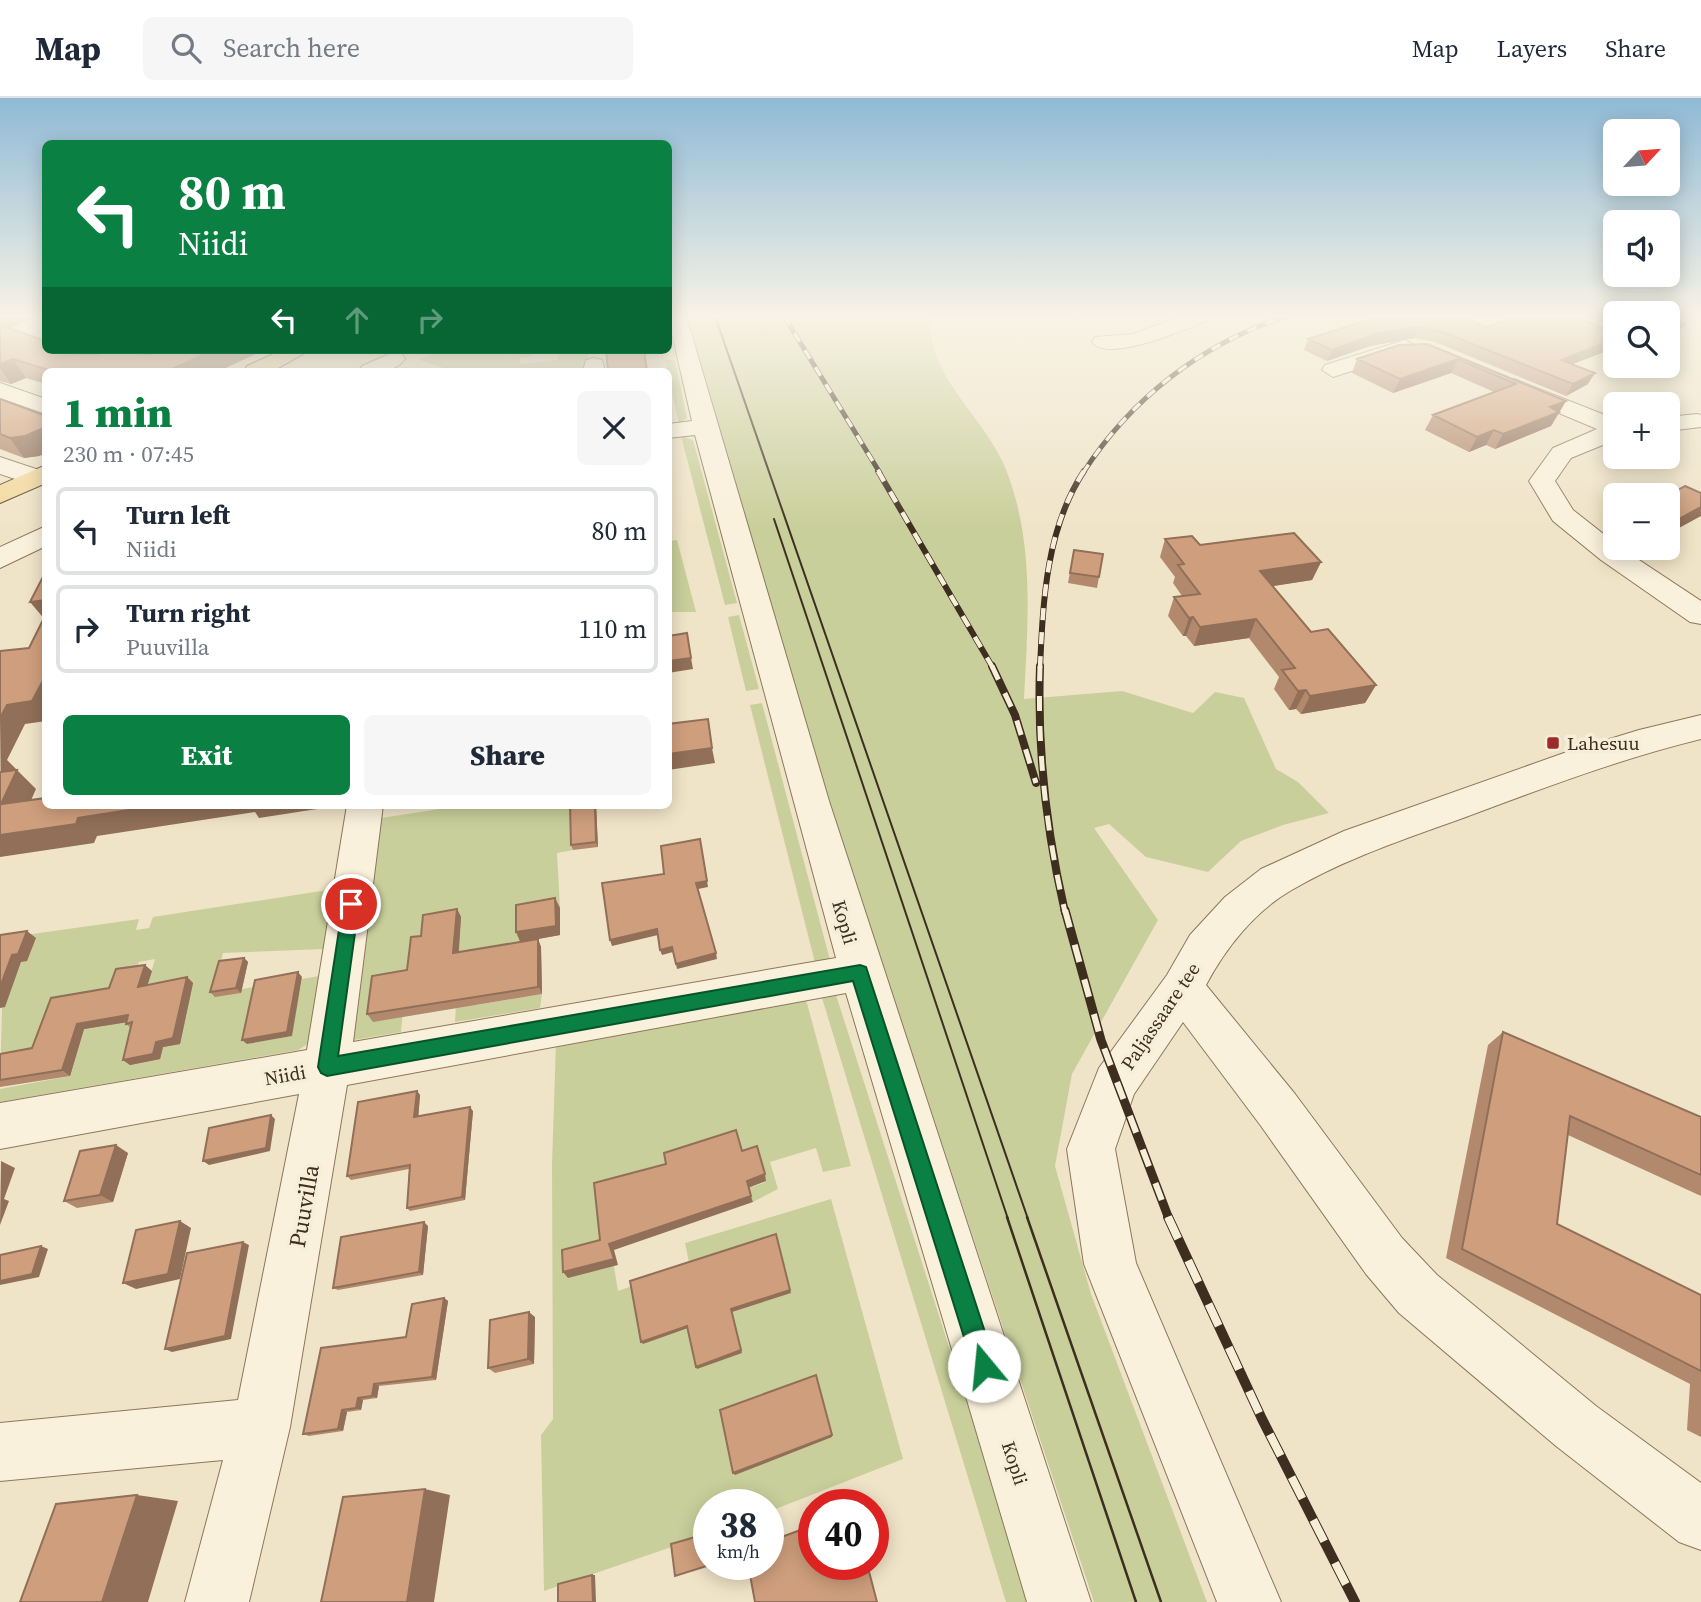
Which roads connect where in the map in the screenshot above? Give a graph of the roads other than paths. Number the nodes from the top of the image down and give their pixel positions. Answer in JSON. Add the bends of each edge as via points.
{"nodes":[{"id":1,"x":683,"y":386,"type":"edge"},
{"id":2,"x":1513,"y":386,"type":"edge"},
{"id":3,"x":6,"y":398,"type":"edge"},
{"id":4,"x":42,"y":406,"type":"edge"},
{"id":5,"x":1697,"y":421,"type":"dead end"},
{"id":6,"x":1680,"y":423,"type":"edge"},
{"id":7,"x":1603,"y":425,"type":"edge"},
{"id":8,"x":687,"y":429,"type":"edge"},
{"id":9,"x":1603,"y":434,"type":"edge"},
{"id":10,"x":0,"y":465,"type":"edge"},
{"id":11,"x":42,"y":478,"type":"edge"},
{"id":12,"x":0,"y":495,"type":"edge"},
{"id":13,"x":0,"y":505,"type":"edge"},
{"id":14,"x":42,"y":536,"type":"edge"},
{"id":15,"x":0,"y":559,"type":"edge"},
{"id":16,"x":1701,"y":615,"type":"edge"},
{"id":17,"x":1701,"y":727,"type":"edge"},
{"id":18,"x":364,"y":809,"type":"edge"},
{"id":19,"x":860,"y":972,"type":"junction"},
{"id":20,"x":1182,"y":988,"type":"junction"},
{"id":21,"x":327,"y":1067,"type":"junction"},
{"id":22,"x":0,"y":1126,"type":"edge"},
{"id":23,"x":261,"y":1427,"type":"junction"},
{"id":24,"x":0,"y":1452,"type":"edge"},
{"id":25,"x":1701,"y":1520,"type":"edge"},
{"id":26,"x":218,"y":1602,"type":"edge"},
{"id":27,"x":1059,"y":1602,"type":"edge"},
{"id":28,"x":1249,"y":1602,"type":"edge"}],
"edges":[{"from":1,"to":8,"type":"street","name":"Kopli"},
{"from":2,"to":7,"type":"street"},
{"from":3,"to":4,"type":"street"},
{"from":5,"to":6,"type":"street"},
{"from":8,"to":19,"type":"street","name":"Kopli"},
{"from":9,"to":16,"type":"street","via":[[1577,443],[1549,463],[1542,481],[1563,515]]},
{"from":10,"to":11,"type":"street"},
{"from":11,"to":12,"type":"main road"},
{"from":11,"to":13,"type":"main road"},
{"from":14,"to":15,"type":"street"},
{"from":17,"to":20,"type":"street","name":"Paljassaare tee","via":[[1564,766],[1357,841],[1275,880],[1239,909],[1205,947]]},
{"from":18,"to":21,"type":"street","name":"Puuvilla"},
{"from":19,"to":21,"type":"street","name":"Niidi"},
{"from":19,"to":27,"type":"street","name":"Kopli"},
{"from":20,"to":25,"type":"street","via":[[1384,1256],[1418,1294],[1576,1426]]},
{"from":20,"to":28,"type":"street","name":"Paljassaare tee","via":[[1115,1083],[1091,1149],[1110,1264]]},
{"from":21,"to":22,"type":"street","name":"Niidi"},
{"from":21,"to":23,"type":"street","name":"Puuvilla","via":[[303,1218]]},
{"from":23,"to":24,"type":"street"},
{"from":23,"to":26,"type":"street","name":"Puuvilla"}]}
